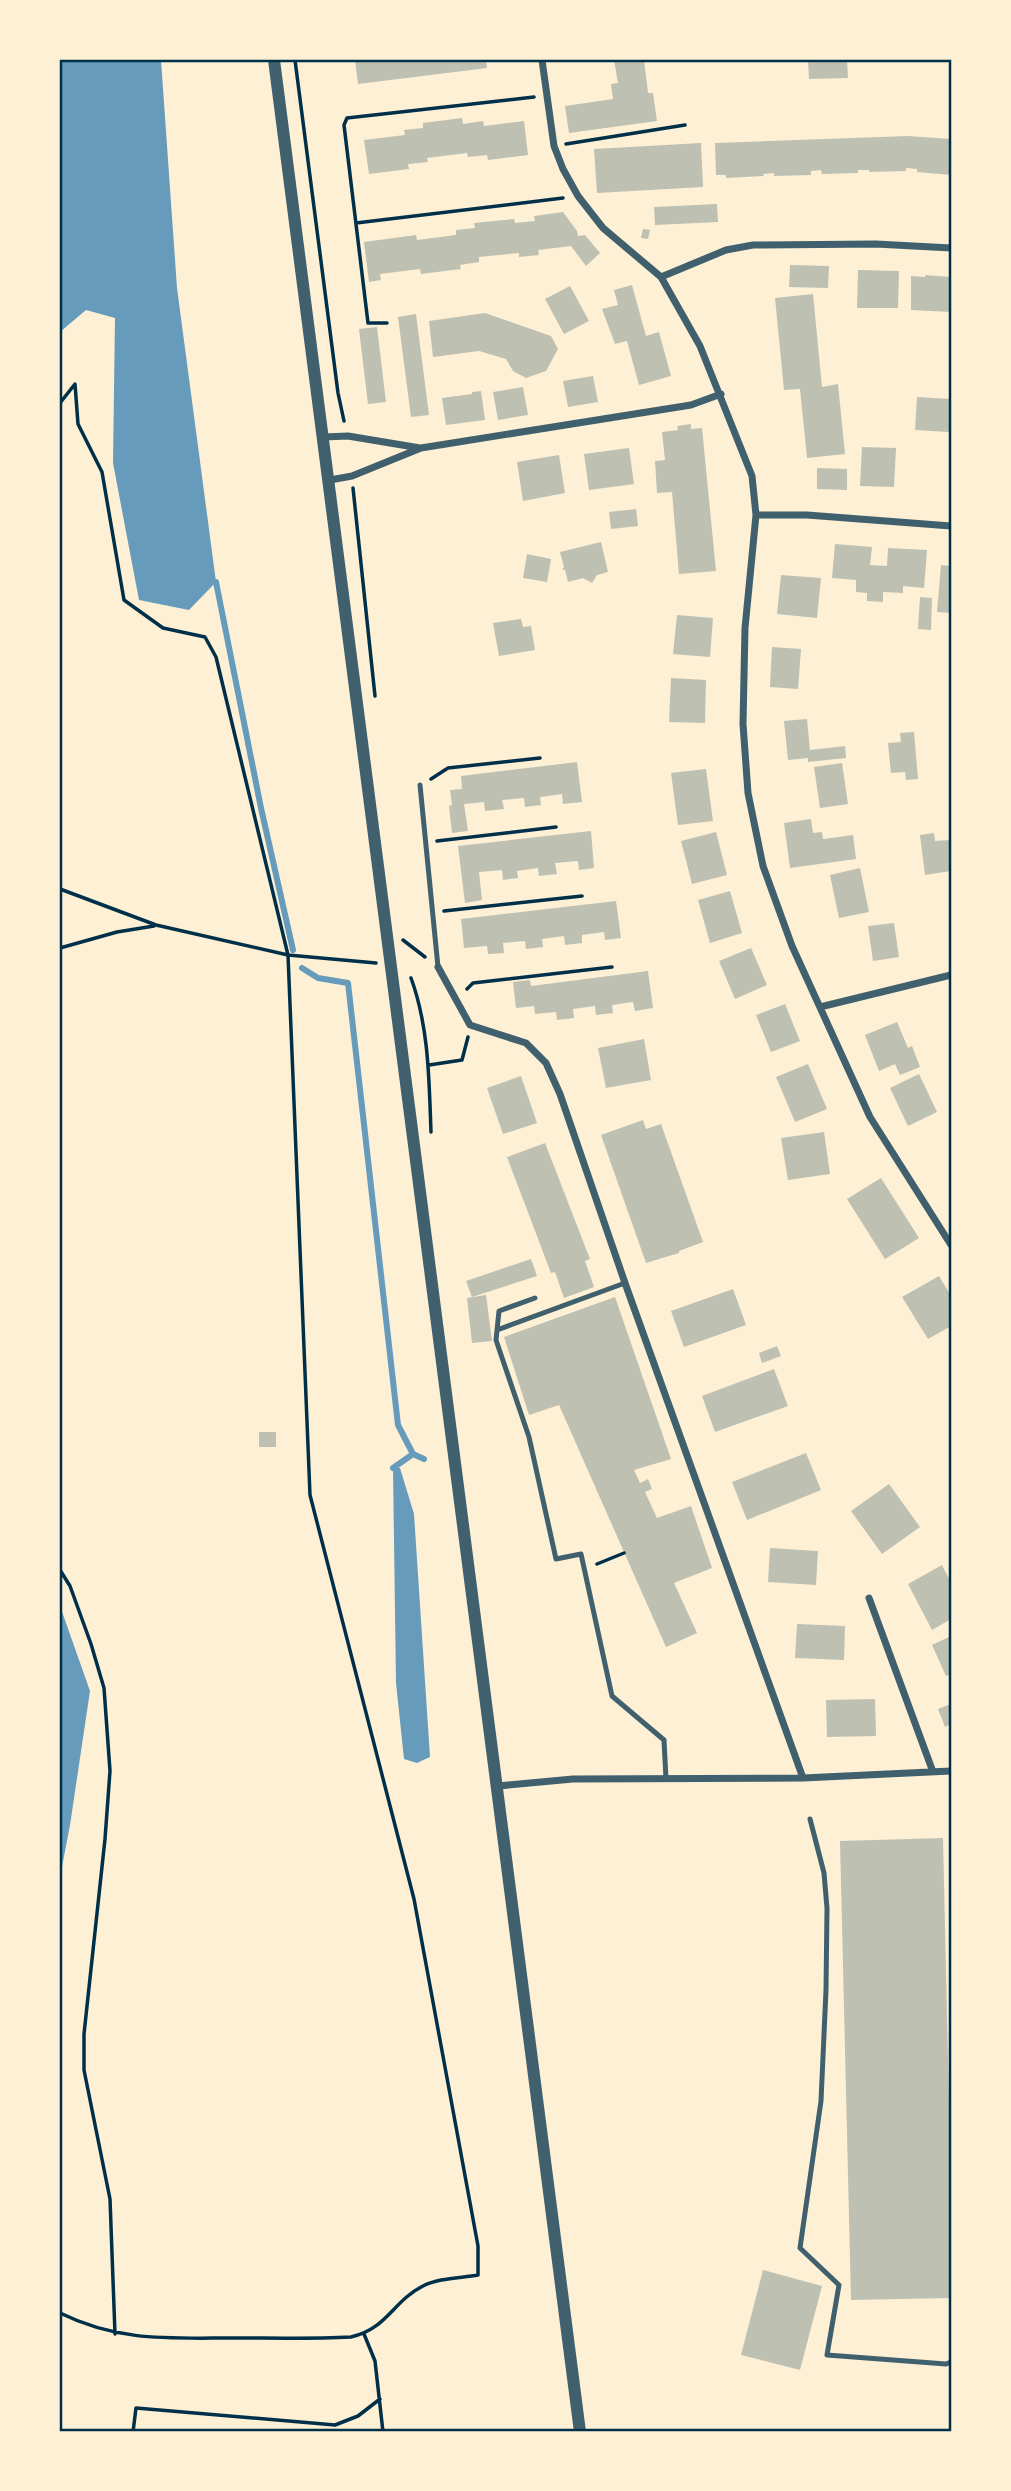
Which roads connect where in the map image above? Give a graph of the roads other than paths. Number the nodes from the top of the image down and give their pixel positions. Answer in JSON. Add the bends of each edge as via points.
{"nodes":[{"id":1,"x":275,"y":60,"type":"edge"},
{"id":2,"x":542,"y":60,"type":"edge"},
{"id":3,"x":951,"y":248,"type":"edge"},
{"id":4,"x":661,"y":277,"type":"junction"},
{"id":5,"x":721,"y":394,"type":"junction"},
{"id":6,"x":324,"y":437,"type":"junction"},
{"id":7,"x":421,"y":448,"type":"junction"},
{"id":8,"x":330,"y":480,"type":"junction"},
{"id":9,"x":756,"y":516,"type":"junction"},
{"id":10,"x":951,"y":526,"type":"edge"},
{"id":11,"x":421,"y":785,"type":"road end"},
{"id":12,"x":438,"y":967,"type":"joint"},
{"id":13,"x":951,"y":975,"type":"edge"},
{"id":14,"x":820,"y":1007,"type":"junction"},
{"id":15,"x":951,"y":1245,"type":"edge"},
{"id":16,"x":625,"y":1283,"type":"junction"},
{"id":17,"x":536,"y":1298,"type":"dead end"},
{"id":18,"x":497,"y":1330,"type":"junction"},
{"id":19,"x":869,"y":1598,"type":"dead end"},
{"id":20,"x":951,"y":1771,"type":"edge"},
{"id":21,"x":933,"y":1772,"type":"junction"},
{"id":22,"x":803,"y":1778,"type":"junction"},
{"id":23,"x":666,"y":1779,"type":"junction"},
{"id":24,"x":498,"y":1786,"type":"junction"},
{"id":25,"x":810,"y":1819,"type":"dead end"},
{"id":26,"x":951,"y":2362,"type":"edge"},
{"id":27,"x":580,"y":2431,"type":"edge"}],
"edges":[{"from":1,"to":6,"type":"street"},
{"from":2,"to":4,"type":"street","via":[[554,146],[563,169],[603,228]]},
{"from":3,"to":4,"type":"street","via":[[864,243],[753,245],[726,250]]},
{"from":4,"to":5,"type":"street"},
{"from":5,"to":7,"type":"street","via":[[691,405]]},
{"from":5,"to":9,"type":"street","via":[[752,476]]},
{"from":6,"to":7,"type":"street","via":[[348,436]]},
{"from":6,"to":8,"type":"street"},
{"from":7,"to":8,"type":"street","via":[[352,476]]},
{"from":8,"to":24,"type":"street"},
{"from":9,"to":10,"type":"street","via":[[807,515]]},
{"from":9,"to":14,"type":"street","via":[[743,696],[748,793],[763,866]]},
{"from":11,"to":12,"type":"lane"},
{"from":12,"to":16,"type":"street","via":[[471,1025],[526,1043],[546,1063]]},
{"from":13,"to":14,"type":"street"},
{"from":14,"to":15,"type":"street","via":[[870,1117]]},
{"from":16,"to":18,"type":"lane"},
{"from":16,"to":22,"type":"street"},
{"from":17,"to":18,"type":"lane","via":[[499,1311]]},
{"from":18,"to":23,"type":"lane","via":[[496,1340],[529,1437],[556,1559],[581,1553],[612,1696],[664,1740]]},
{"from":19,"to":21,"type":"street"},
{"from":20,"to":21,"type":"street"},
{"from":21,"to":22,"type":"street"},
{"from":22,"to":23,"type":"street"},
{"from":23,"to":24,"type":"street","via":[[573,1779]]},
{"from":24,"to":27,"type":"street"},
{"from":25,"to":26,"type":"lane","via":[[824,1873],[827,1990],[821,2101],[800,2248],[839,2285],[827,2355]]}]}
